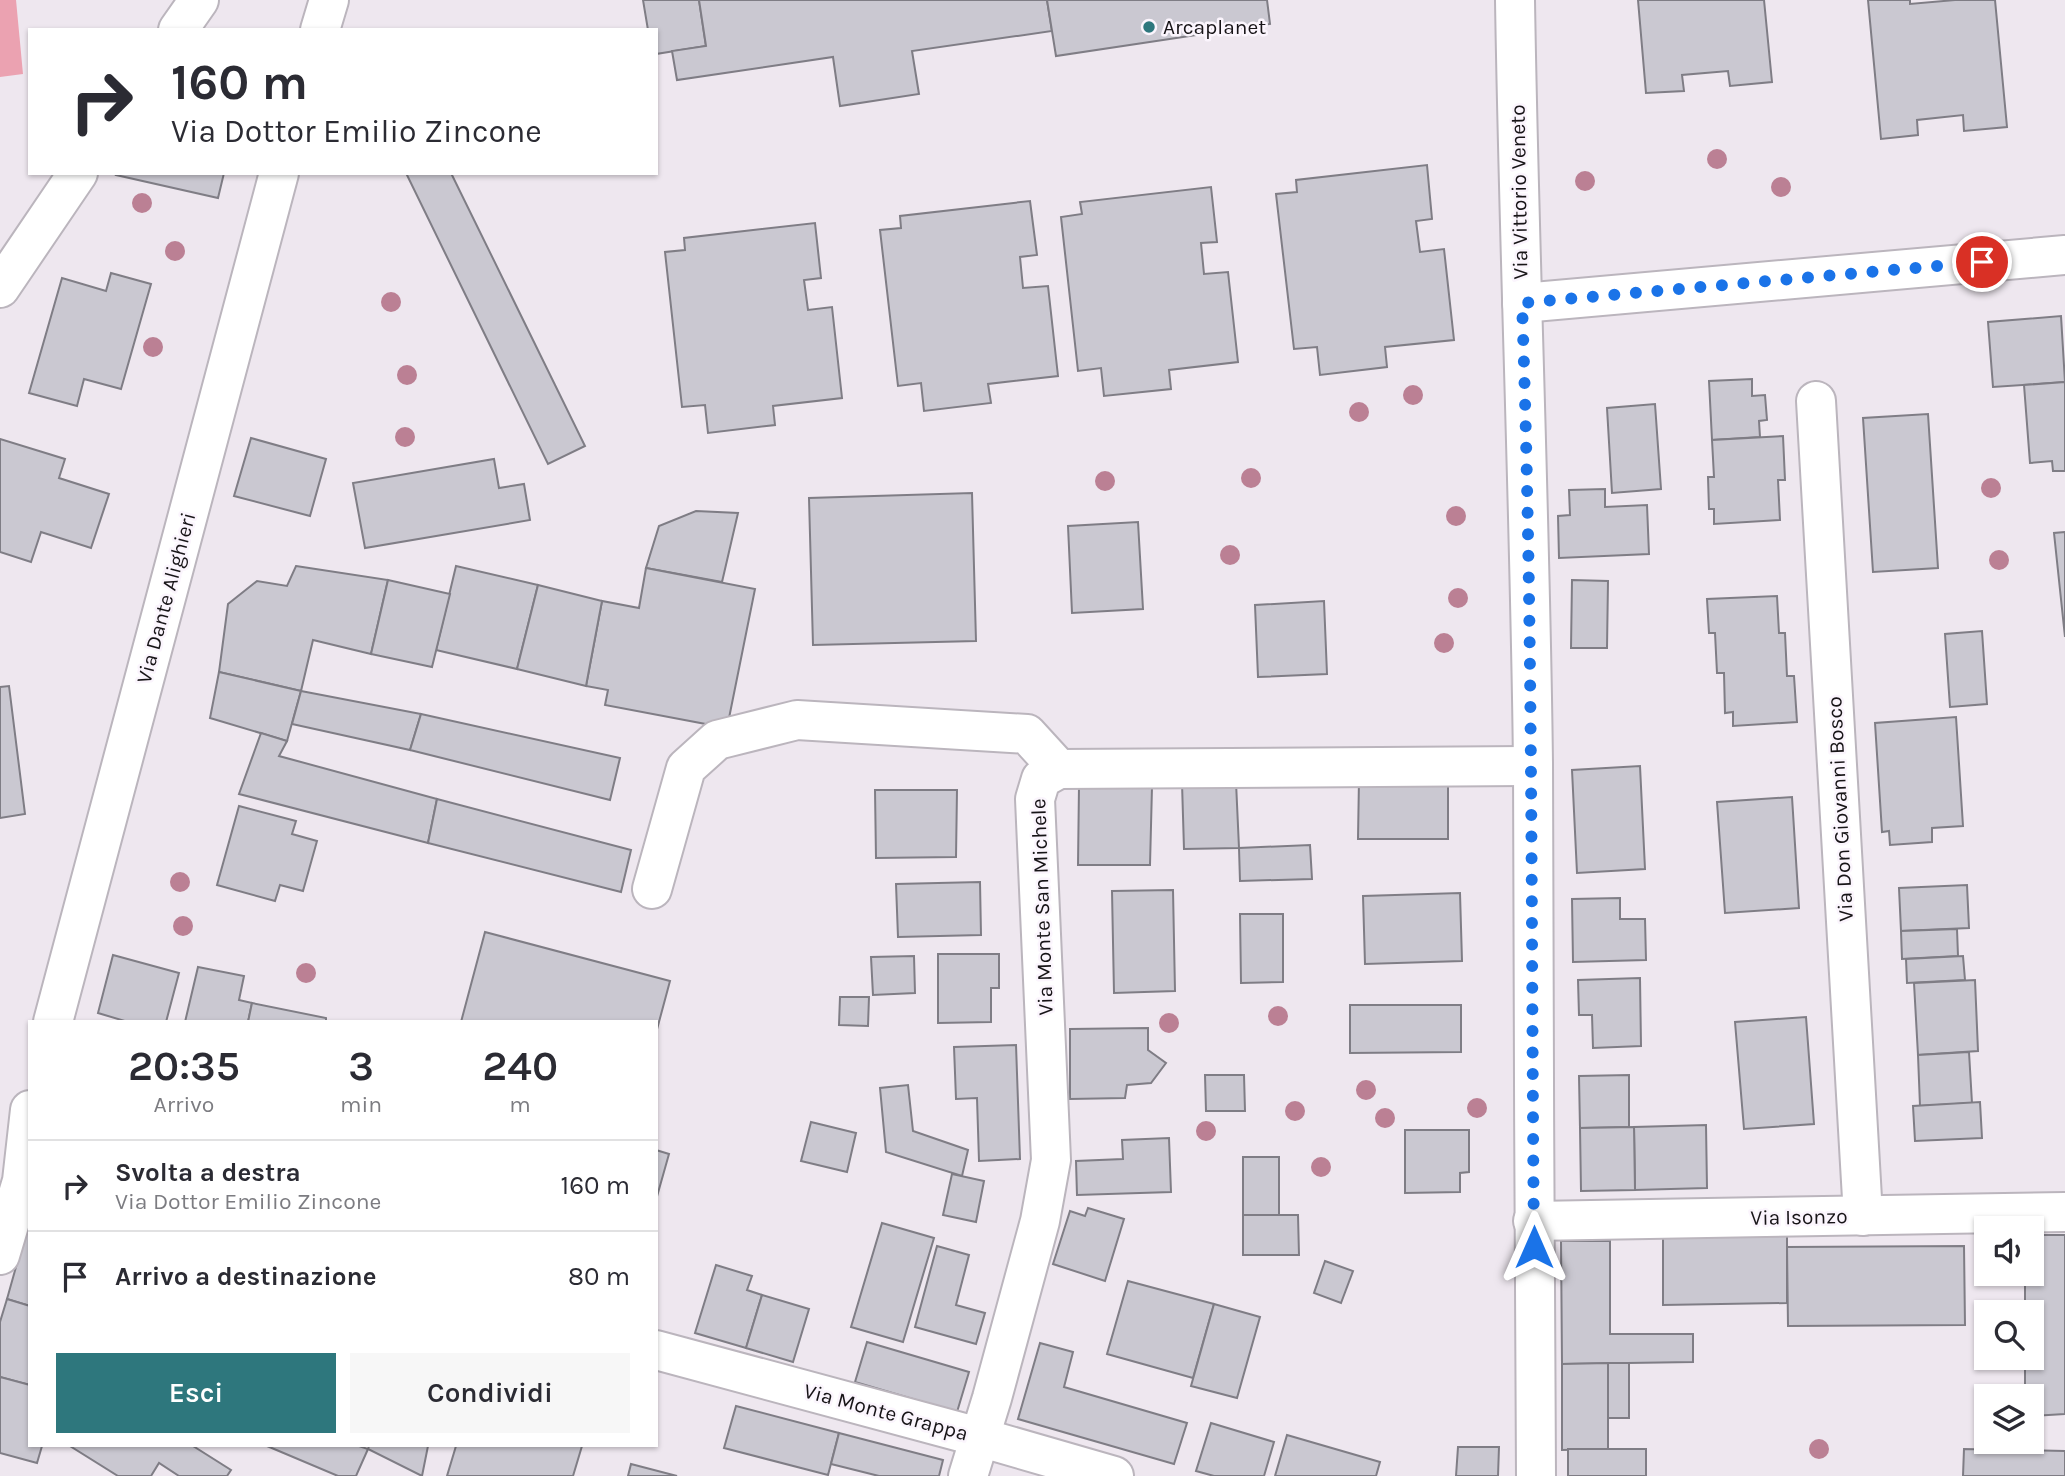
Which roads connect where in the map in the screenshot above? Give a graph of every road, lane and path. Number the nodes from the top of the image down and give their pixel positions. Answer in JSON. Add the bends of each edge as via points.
{"nodes":[{"id":1,"x":199,"y":0,"type":"edge"},
{"id":2,"x":309,"y":0,"type":"edge"},
{"id":3,"x":330,"y":0,"type":"edge"},
{"id":4,"x":1515,"y":0,"type":"edge"},
{"id":5,"x":179,"y":28,"type":"edge"},
{"id":6,"x":308,"y":28,"type":"edge"},
{"id":7,"x":321,"y":28,"type":"edge"},
{"id":8,"x":77,"y":175,"type":"edge"},
{"id":9,"x":278,"y":175,"type":"edge"},
{"id":10,"x":2065,"y":255,"type":"edge"},
{"id":11,"x":0,"y":288,"type":"edge"},
{"id":12,"x":1522,"y":303,"type":"junction"},
{"id":13,"x":1816,"y":401,"type":"dead end"},
{"id":14,"x":1533,"y":766,"type":"junction"},
{"id":15,"x":1059,"y":769,"type":"junction"},
{"id":16,"x":652,"y":888,"type":"dead end"},
{"id":17,"x":54,"y":1020,"type":"edge"},
{"id":18,"x":28,"y":1117,"type":"edge"},
{"id":19,"x":17,"y":1173,"type":"edge"},
{"id":20,"x":2065,"y":1212,"type":"edge"},
{"id":21,"x":1863,"y":1216,"type":"junction"},
{"id":22,"x":1533,"y":1222,"type":"junction"},
{"id":23,"x":0,"y":1255,"type":"edge"},
{"id":24,"x":658,"y":1351,"type":"edge"},
{"id":25,"x":979,"y":1437,"type":"junction"},
{"id":26,"x":968,"y":1476,"type":"edge"},
{"id":27,"x":1114,"y":1476,"type":"edge"},
{"id":28,"x":1536,"y":1476,"type":"edge"}],
"edges":[{"from":1,"to":5,"type":"street"},
{"from":2,"to":6,"type":"street"},
{"from":3,"to":7,"type":"street"},
{"from":4,"to":12,"type":"street","name":"Via Vittorio Veneto"},
{"from":8,"to":11,"type":"street"},
{"from":9,"to":17,"type":"street","name":"Via Dante Alighieri"},
{"from":10,"to":12,"type":"street"},
{"from":12,"to":14,"type":"street","name":"Via Vittorio Veneto"},
{"from":13,"to":21,"type":"street","name":"Via Don Giovanni Bosco"},
{"from":14,"to":15,"type":"street","name":"Via Monte San Michele"},
{"from":14,"to":22,"type":"street","name":"Via Vittorio Veneto"},
{"from":15,"to":16,"type":"street","via":[[1027,734],[797,720],[717,740],[687,768]]},
{"from":15,"to":25,"type":"street","name":"Via Monte San Michele","via":[[1041,779],[1035,799],[1051,1160],[1040,1221]]},
{"from":18,"to":19,"type":"street"},
{"from":19,"to":23,"type":"street"},
{"from":20,"to":21,"type":"street","name":"Via Isonzo"},
{"from":21,"to":22,"type":"street","name":"Via Isonzo"},
{"from":22,"to":28,"type":"street","name":"Via Vittorio Veneto"},
{"from":24,"to":25,"type":"street","name":"Via Monte Grappa"},
{"from":25,"to":26,"type":"street","name":"Via Monte San Michele"},
{"from":25,"to":27,"type":"street","name":"Via Monte Grappa"}]}
